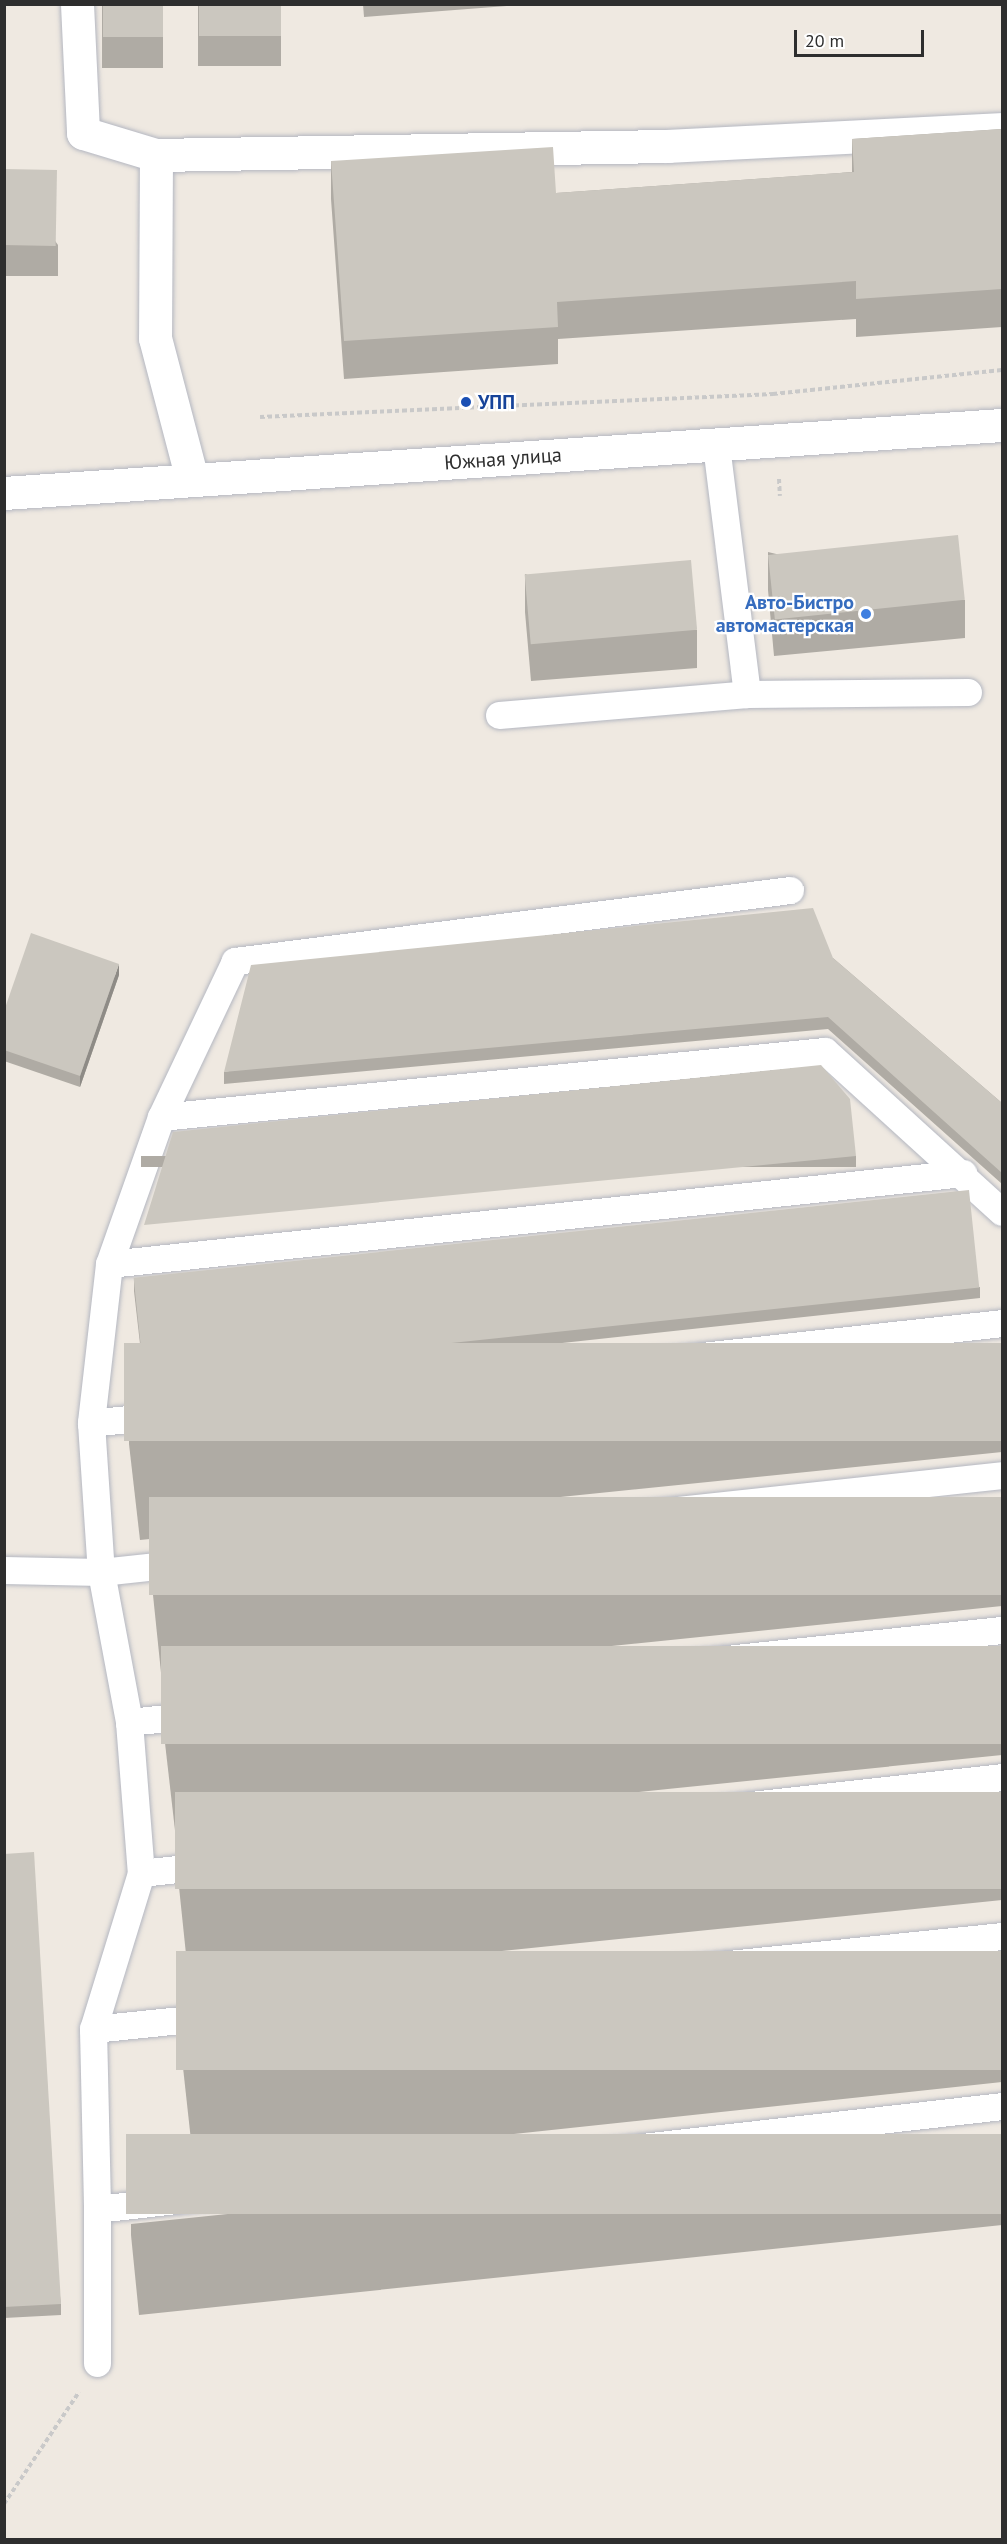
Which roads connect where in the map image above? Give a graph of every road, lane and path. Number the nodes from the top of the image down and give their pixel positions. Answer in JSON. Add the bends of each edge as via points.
{"nodes":[{"id":1,"x":78,"y":4,"type":"edge"},
{"id":2,"x":1002,"y":129,"type":"edge"},
{"id":3,"x":156,"y":155,"type":"junction"},
{"id":4,"x":1002,"y":370,"type":"edge"},
{"id":5,"x":260,"y":417,"type":"dead end"},
{"id":6,"x":1002,"y":425,"type":"edge"},
{"id":7,"x":716,"y":445,"type":"junction"},
{"id":8,"x":192,"y":478,"type":"junction"},
{"id":9,"x":4,"y":493,"type":"edge"},
{"id":10,"x":968,"y":692,"type":"dead end"},
{"id":11,"x":747,"y":694,"type":"junction"},
{"id":12,"x":499,"y":715,"type":"dead end"},
{"id":13,"x":790,"y":890,"type":"dead end"},
{"id":14,"x":161,"y":1118,"type":"junction"},
{"id":15,"x":963,"y":1173,"type":"junction"},
{"id":16,"x":1002,"y":1212,"type":"edge"},
{"id":17,"x":109,"y":1264,"type":"junction"},
{"id":18,"x":1002,"y":1323,"type":"edge"},
{"id":19,"x":91,"y":1423,"type":"junction"},
{"id":20,"x":1002,"y":1475,"type":"edge"},
{"id":21,"x":4,"y":1570,"type":"edge"},
{"id":22,"x":101,"y":1572,"type":"junction"},
{"id":23,"x":1002,"y":1630,"type":"edge"},
{"id":24,"x":129,"y":1722,"type":"junction"},
{"id":25,"x":1002,"y":1777,"type":"edge"},
{"id":26,"x":141,"y":1873,"type":"junction"},
{"id":27,"x":1002,"y":1936,"type":"edge"},
{"id":28,"x":93,"y":2029,"type":"junction"},
{"id":29,"x":1002,"y":2106,"type":"edge"},
{"id":30,"x":97,"y":2209,"type":"junction"},
{"id":31,"x":98,"y":2363,"type":"joint"},
{"id":32,"x":4,"y":2504,"type":"edge"}],
"edges":[{"from":1,"to":3,"type":"street","via":[[83,132]]},
{"from":2,"to":3,"type":"street","via":[[668,146]]},
{"from":3,"to":8,"type":"street","via":[[154,338]]},
{"from":4,"to":5,"type":"path","via":[[773,394]]},
{"from":6,"to":7,"type":"street","name":"Южная улица"},
{"from":7,"to":8,"type":"street","name":"Южная улица"},
{"from":7,"to":11,"type":"lane"},
{"from":8,"to":9,"type":"street","name":"Южная улица"},
{"from":10,"to":11,"type":"lane"},
{"from":11,"to":12,"type":"lane"},
{"from":13,"to":14,"type":"lane","via":[[236,961]]},
{"from":14,"to":15,"type":"lane","via":[[825,1051]]},
{"from":14,"to":17,"type":"lane"},
{"from":15,"to":16,"type":"lane"},
{"from":15,"to":17,"type":"lane"},
{"from":17,"to":19,"type":"lane"},
{"from":18,"to":19,"type":"lane"},
{"from":19,"to":22,"type":"lane"},
{"from":20,"to":22,"type":"lane"},
{"from":21,"to":22,"type":"lane"},
{"from":22,"to":24,"type":"lane"},
{"from":23,"to":24,"type":"lane"},
{"from":24,"to":26,"type":"lane"},
{"from":25,"to":26,"type":"lane"},
{"from":26,"to":28,"type":"lane"},
{"from":27,"to":28,"type":"lane"},
{"from":28,"to":30,"type":"lane"},
{"from":29,"to":30,"type":"lane"},
{"from":30,"to":31,"type":"lane"},
{"from":31,"to":32,"type":"path"}]}
